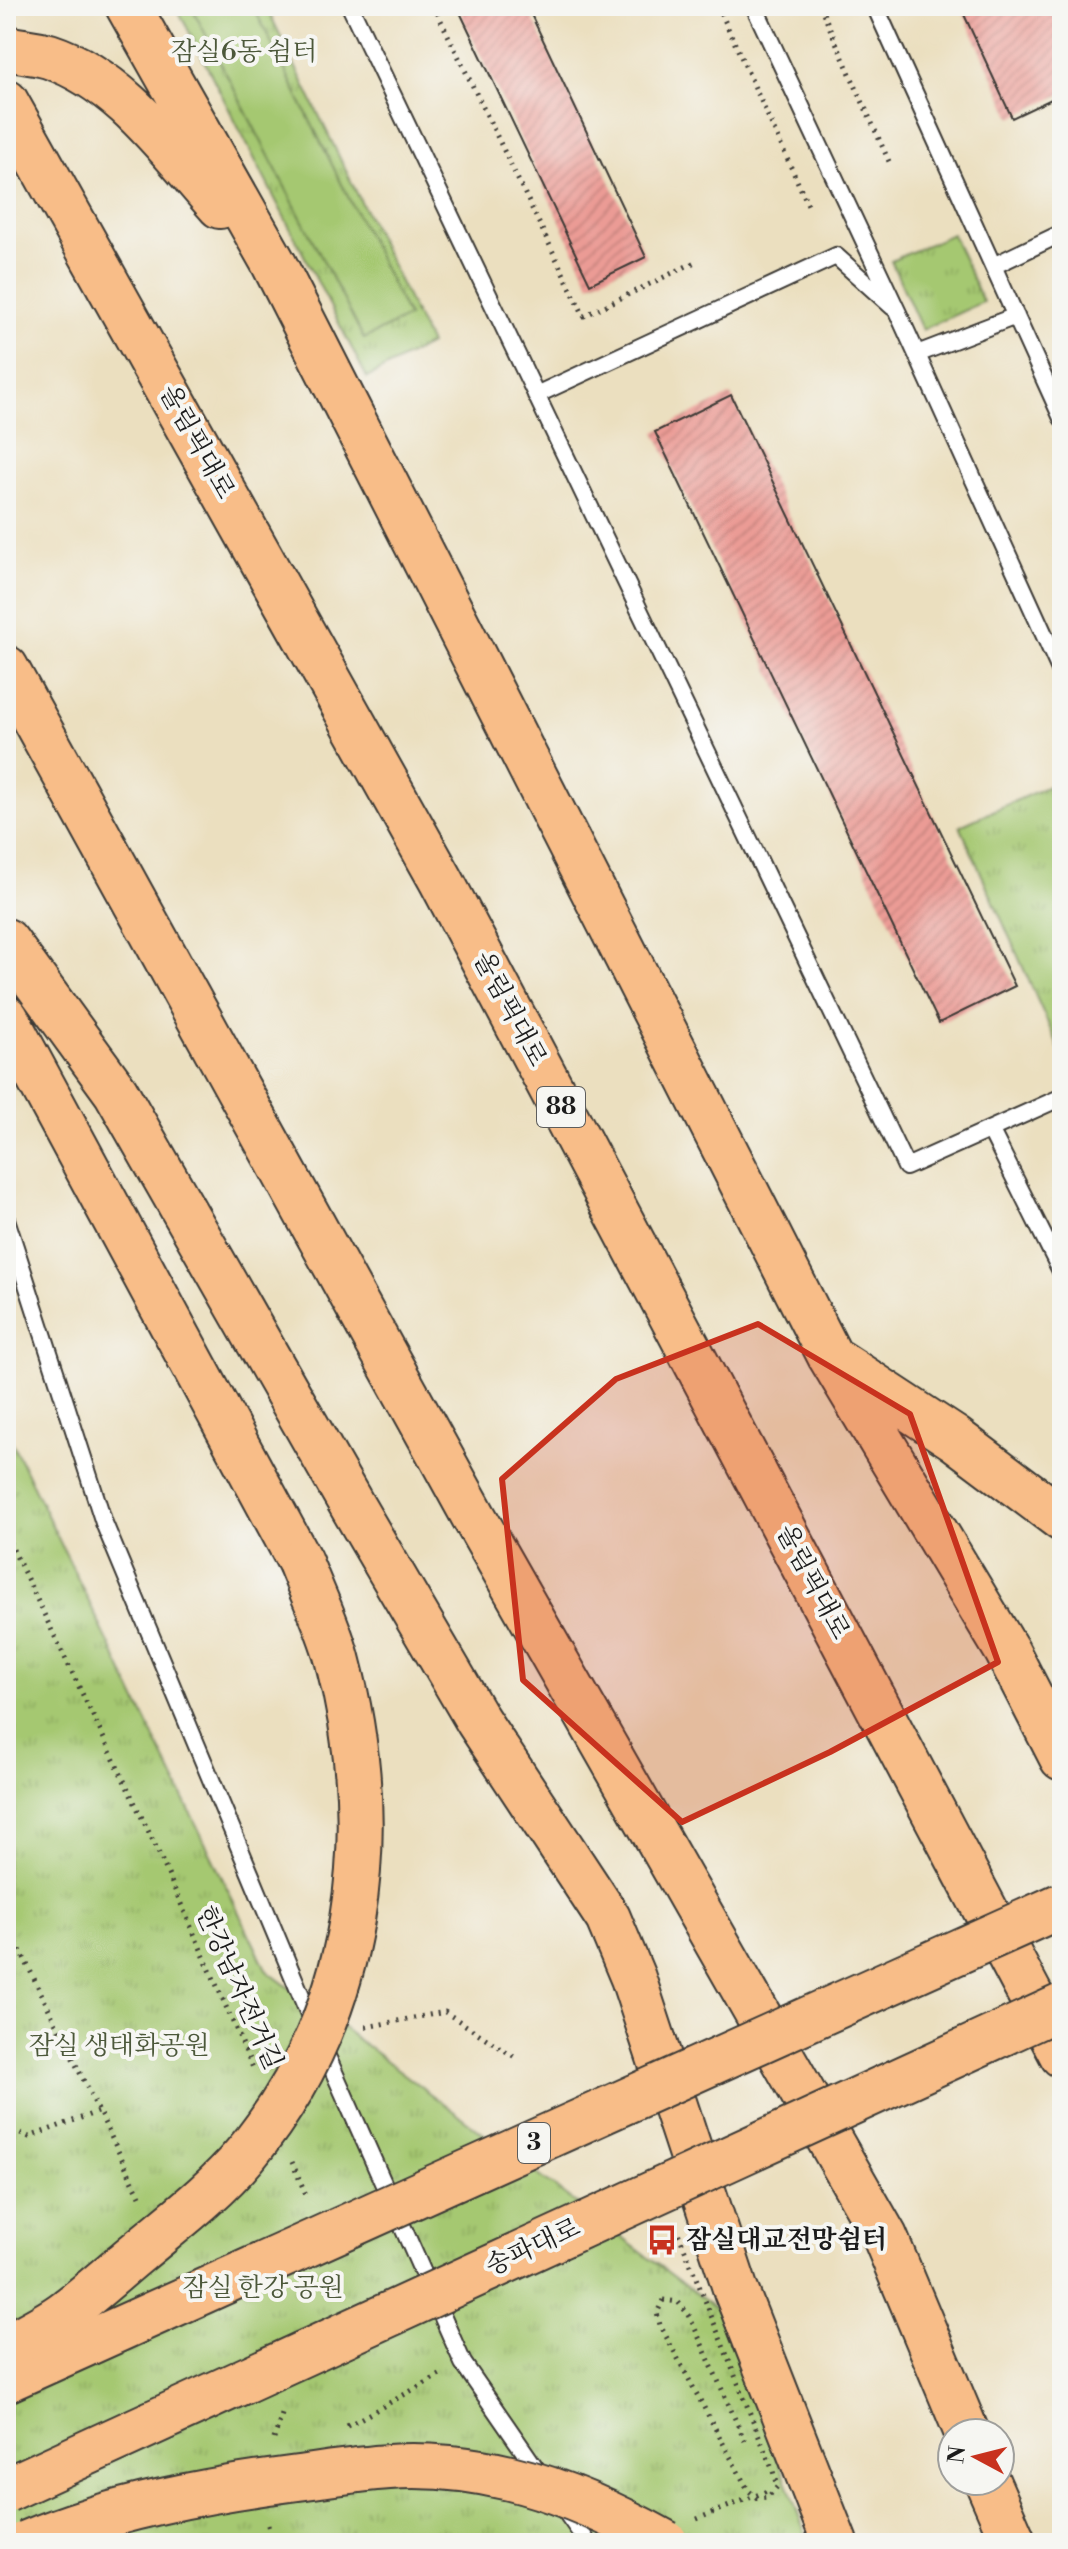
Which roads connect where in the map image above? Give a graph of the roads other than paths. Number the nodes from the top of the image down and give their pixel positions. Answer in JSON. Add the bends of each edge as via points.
{"nodes":[{"id":1,"x":128,"y":6,"type":"edge"},
{"id":2,"x":350,"y":6,"type":"edge"},
{"id":3,"x":754,"y":6,"type":"edge"},
{"id":4,"x":875,"y":6,"type":"edge"},
{"id":5,"x":6,"y":48,"type":"edge"},
{"id":6,"x":6,"y":102,"type":"edge"},
{"id":7,"x":1062,"y":233,"type":"edge"},
{"id":8,"x":274,"y":264,"type":"junction"},
{"id":9,"x":993,"y":266,"type":"junction"},
{"id":10,"x":898,"y":313,"type":"junction"},
{"id":11,"x":1016,"y":316,"type":"junction"},
{"id":12,"x":917,"y":354,"type":"junction"},
{"id":13,"x":536,"y":395,"type":"junction"},
{"id":14,"x":1062,"y":418,"type":"edge"},
{"id":15,"x":6,"y":668,"type":"edge"},
{"id":16,"x":1062,"y":674,"type":"edge"},
{"id":17,"x":6,"y":941,"type":"edge"},
{"id":18,"x":6,"y":1018,"type":"edge"},
{"id":19,"x":1062,"y":1097,"type":"edge"},
{"id":20,"x":991,"y":1131,"type":"junction"},
{"id":21,"x":6,"y":1219,"type":"edge"},
{"id":22,"x":1062,"y":1273,"type":"edge"},
{"id":23,"x":830,"y":1356,"type":"junction"},
{"id":24,"x":1062,"y":1519,"type":"edge"},
{"id":25,"x":1062,"y":1758,"type":"edge"},
{"id":26,"x":1062,"y":1905,"type":"edge"},
{"id":27,"x":1062,"y":2006,"type":"edge"},
{"id":28,"x":1062,"y":2055,"type":"edge"},
{"id":29,"x":6,"y":2347,"type":"edge"},
{"id":30,"x":6,"y":2380,"type":"edge"},
{"id":31,"x":960,"y":2417,"type":"edge"},
{"id":32,"x":6,"y":2490,"type":"edge"},
{"id":33,"x":994,"y":2497,"type":"edge"},
{"id":34,"x":27,"y":2543,"type":"edge"},
{"id":35,"x":588,"y":2543,"type":"edge"},
{"id":36,"x":666,"y":2543,"type":"edge"},
{"id":37,"x":835,"y":2543,"type":"edge"},
{"id":38,"x":1014,"y":2543,"type":"edge"}],
"edges":[{"from":1,"to":8,"type":"main road"},
{"from":2,"to":13,"type":"lane"},
{"from":3,"to":10,"type":"lane"},
{"from":4,"to":9,"type":"lane"},
{"from":5,"to":8,"type":"main road","via":[[49,56],[89,75],[135,111]]},
{"from":6,"to":28,"type":"main road","name":"올림픽대로","number":"88","via":[[441,880]]},
{"from":7,"to":9,"type":"lane"},
{"from":8,"to":23,"type":"main road"},
{"from":9,"to":11,"type":"lane"},
{"from":10,"to":12,"type":"lane"},
{"from":10,"to":13,"type":"lane","via":[[836,256]]},
{"from":11,"to":12,"type":"lane"},
{"from":11,"to":14,"type":"lane"},
{"from":12,"to":16,"type":"lane"},
{"from":13,"to":20,"type":"lane","via":[[906,1167]]},
{"from":15,"to":31,"type":"main road","via":[[474,1517],[885,2237]]},
{"from":17,"to":37,"type":"main road","via":[[116,1092],[478,1721],[608,1918],[633,1978],[736,2291]]},
{"from":18,"to":29,"type":"main road","bridge":true,"via":[[300,1562],[336,1655],[351,1720],[361,1850],[344,1965],[325,2019],[279,2110],[211,2192],[67,2312]]},
{"from":19,"to":20,"type":"lane"},
{"from":20,"to":22,"type":"lane"},
{"from":21,"to":35,"type":"lane","via":[[104,1523],[318,2036],[463,2363]]},
{"from":23,"to":24,"type":"main road","via":[[954,1438]]},
{"from":23,"to":25,"type":"main road","via":[[1007,1651]]},
{"from":26,"to":30,"type":"main road","number":"3","bridge":true},
{"from":27,"to":32,"type":"main road","name":"송파대로","bridge":true},
{"from":33,"to":38,"type":"main road"},
{"from":34,"to":36,"type":"main road","bridge":true,"via":[[169,2499],[390,2466],[510,2478],[622,2519]]}]}
